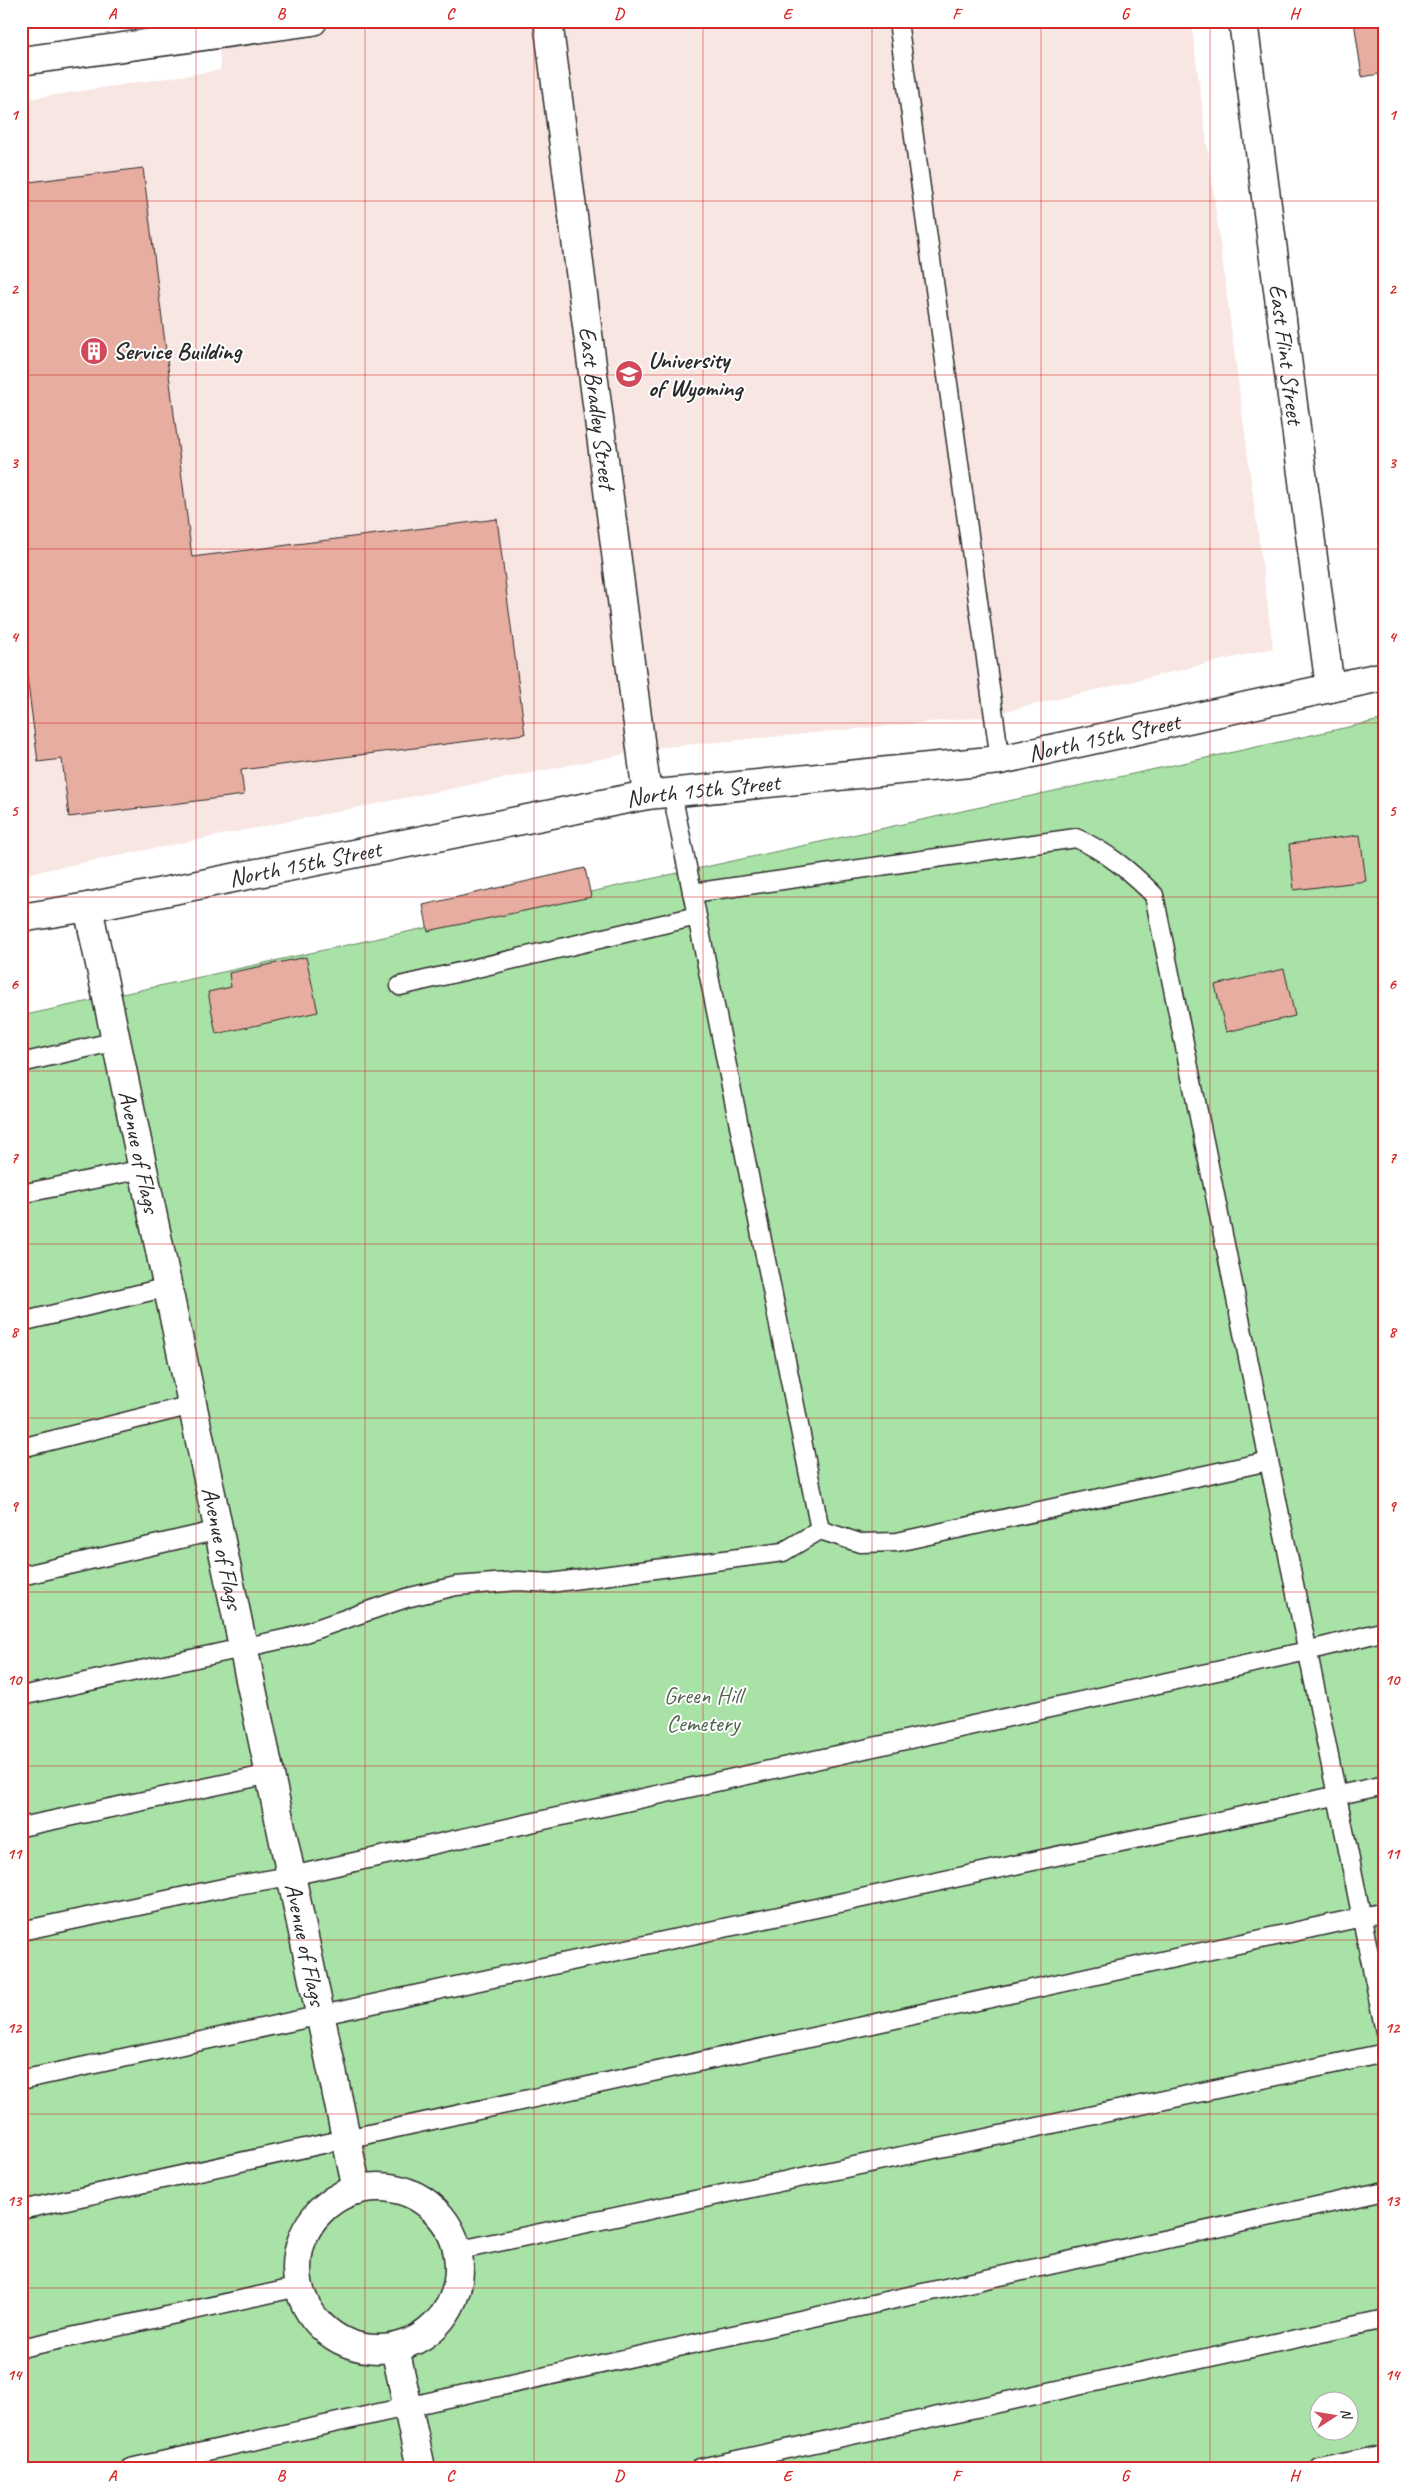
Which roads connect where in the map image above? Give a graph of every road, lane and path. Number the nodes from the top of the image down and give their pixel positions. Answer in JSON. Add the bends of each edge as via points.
{"nodes":[{"id":1,"x":314,"y":21,"type":"edge"},
{"id":2,"x":548,"y":21,"type":"edge"},
{"id":3,"x":898,"y":21,"type":"edge"},
{"id":4,"x":1242,"y":21,"type":"edge"},
{"id":5,"x":200,"y":29,"type":"edge"},
{"id":6,"x":21,"y":61,"type":"edge"},
{"id":7,"x":1385,"y":676,"type":"edge"},
{"id":8,"x":1330,"y":688,"type":"junction"},
{"id":9,"x":1000,"y":760,"type":"junction"},
{"id":10,"x":659,"y":794,"type":"junction"},
{"id":11,"x":692,"y":893,"type":"junction"},
{"id":12,"x":88,"y":907,"type":"junction"},
{"id":13,"x":696,"y":916,"type":"junction"},
{"id":14,"x":21,"y":918,"type":"edge"},
{"id":15,"x":400,"y":986,"type":"dead end"},
{"id":16,"x":117,"y":1041,"type":"junction"},
{"id":17,"x":21,"y":1063,"type":"edge"},
{"id":18,"x":143,"y":1169,"type":"junction"},
{"id":19,"x":21,"y":1194,"type":"edge"},
{"id":20,"x":168,"y":1287,"type":"junction"},
{"id":21,"x":21,"y":1322,"type":"edge"},
{"id":22,"x":192,"y":1404,"type":"junction"},
{"id":23,"x":21,"y":1448,"type":"edge"},
{"id":24,"x":1269,"y":1461,"type":"junction"},
{"id":25,"x":219,"y":1530,"type":"junction"},
{"id":26,"x":820,"y":1530,"type":"junction"},
{"id":27,"x":21,"y":1576,"type":"edge"},
{"id":28,"x":1385,"y":1631,"type":"edge"},
{"id":29,"x":244,"y":1648,"type":"junction"},
{"id":30,"x":1307,"y":1651,"type":"junction"},
{"id":31,"x":21,"y":1696,"type":"edge"},
{"id":32,"x":270,"y":1774,"type":"junction"},
{"id":33,"x":1385,"y":1785,"type":"edge"},
{"id":34,"x":1337,"y":1795,"type":"junction"},
{"id":35,"x":21,"y":1827,"type":"edge"},
{"id":36,"x":291,"y":1876,"type":"junction"},
{"id":37,"x":1385,"y":1912,"type":"edge"},
{"id":38,"x":1361,"y":1917,"type":"junction"},
{"id":39,"x":21,"y":1931,"type":"edge"},
{"id":40,"x":321,"y":2016,"type":"junction"},
{"id":41,"x":1385,"y":2032,"type":"edge"},
{"id":42,"x":1385,"y":2053,"type":"edge"},
{"id":43,"x":21,"y":2080,"type":"edge"},
{"id":44,"x":346,"y":2139,"type":"junction"},
{"id":45,"x":357,"y":2190,"type":"junction"},
{"id":46,"x":1385,"y":2191,"type":"edge"},
{"id":47,"x":21,"y":2210,"type":"edge"},
{"id":48,"x":456,"y":2251,"type":"junction"},
{"id":49,"x":299,"y":2287,"type":"junction"},
{"id":50,"x":1385,"y":2319,"type":"edge"},
{"id":51,"x":21,"y":2348,"type":"edge"},
{"id":52,"x":395,"y":2348,"type":"junction"},
{"id":53,"x":408,"y":2407,"type":"junction"},
{"id":54,"x":1385,"y":2454,"type":"edge"},
{"id":55,"x":130,"y":2468,"type":"edge"},
{"id":56,"x":421,"y":2468,"type":"edge"},
{"id":57,"x":700,"y":2468,"type":"edge"},
{"id":58,"x":1320,"y":2468,"type":"edge"}],
"edges":[{"from":1,"to":5,"type":"street"},
{"from":2,"to":10,"type":"street","name":"East Bradley Street"},
{"from":3,"to":9,"type":"lane"},
{"from":4,"to":8,"type":"street","name":"East Flint Street"},
{"from":5,"to":6,"type":"street"},
{"from":7,"to":8,"type":"street","name":"North 15th Street"},
{"from":8,"to":9,"type":"street","name":"North 15th Street"},
{"from":9,"to":10,"type":"street","name":"North 15th Street"},
{"from":10,"to":11,"type":"lane"},
{"from":10,"to":12,"type":"street","name":"North 15th Street"},
{"from":11,"to":13,"type":"lane"},
{"from":11,"to":24,"type":"lane","via":[[1076,838],[1102,850],[1127,868],[1154,895]]},
{"from":12,"to":14,"type":"street","name":"North 15th Street"},
{"from":12,"to":16,"type":"street","name":"Avenue of Flags"},
{"from":13,"to":15,"type":"lane"},
{"from":13,"to":26,"type":"lane"},
{"from":16,"to":17,"type":"lane"},
{"from":16,"to":18,"type":"street","name":"Avenue of Flags"},
{"from":18,"to":19,"type":"lane"},
{"from":18,"to":20,"type":"street","name":"Avenue of Flags"},
{"from":20,"to":21,"type":"lane"},
{"from":20,"to":22,"type":"street","name":"Avenue of Flags"},
{"from":22,"to":23,"type":"lane"},
{"from":22,"to":25,"type":"street","name":"Avenue of Flags"},
{"from":24,"to":26,"type":"lane","via":[[897,1542],[860,1542]]},
{"from":24,"to":30,"type":"lane"},
{"from":25,"to":27,"type":"lane"},
{"from":25,"to":29,"type":"street","name":"Avenue of Flags"},
{"from":26,"to":29,"type":"lane","via":[[783,1552],[550,1583],[518,1581],[456,1586],[406,1598],[293,1637]]},
{"from":28,"to":30,"type":"lane"},
{"from":29,"to":31,"type":"lane"},
{"from":29,"to":32,"type":"street","name":"Avenue of Flags"},
{"from":30,"to":34,"type":"lane"},
{"from":30,"to":36,"type":"lane"},
{"from":32,"to":35,"type":"lane"},
{"from":32,"to":36,"type":"street","name":"Avenue of Flags"},
{"from":33,"to":34,"type":"lane"},
{"from":34,"to":38,"type":"lane"},
{"from":34,"to":40,"type":"lane"},
{"from":36,"to":39,"type":"lane"},
{"from":36,"to":40,"type":"street","name":"Avenue of Flags"},
{"from":37,"to":38,"type":"lane"},
{"from":38,"to":41,"type":"lane"},
{"from":38,"to":44,"type":"lane"},
{"from":40,"to":43,"type":"lane"},
{"from":40,"to":44,"type":"street","name":"Avenue of Flags"},
{"from":42,"to":48,"type":"lane"},
{"from":44,"to":45,"type":"street","name":"Avenue of Flags"},
{"from":44,"to":47,"type":"lane"},
{"from":45,"to":48,"type":"street","via":[[380,2187],[404,2191],[424,2202],[441,2218],[453,2238]]},
{"from":45,"to":49,"type":"street","via":[[334,2200],[315,2216],[297,2262]]},
{"from":46,"to":53,"type":"lane"},
{"from":48,"to":52,"type":"street","via":[[459,2261],[457,2285],[449,2306],[435,2326],[416,2340]]},
{"from":49,"to":51,"type":"lane"},
{"from":49,"to":52,"type":"street","via":[[308,2311],[324,2330],[346,2343],[370,2350]]},
{"from":50,"to":57,"type":"lane"},
{"from":52,"to":53,"type":"street"},
{"from":53,"to":55,"type":"lane"},
{"from":53,"to":56,"type":"street"},
{"from":54,"to":58,"type":"lane"}]}
